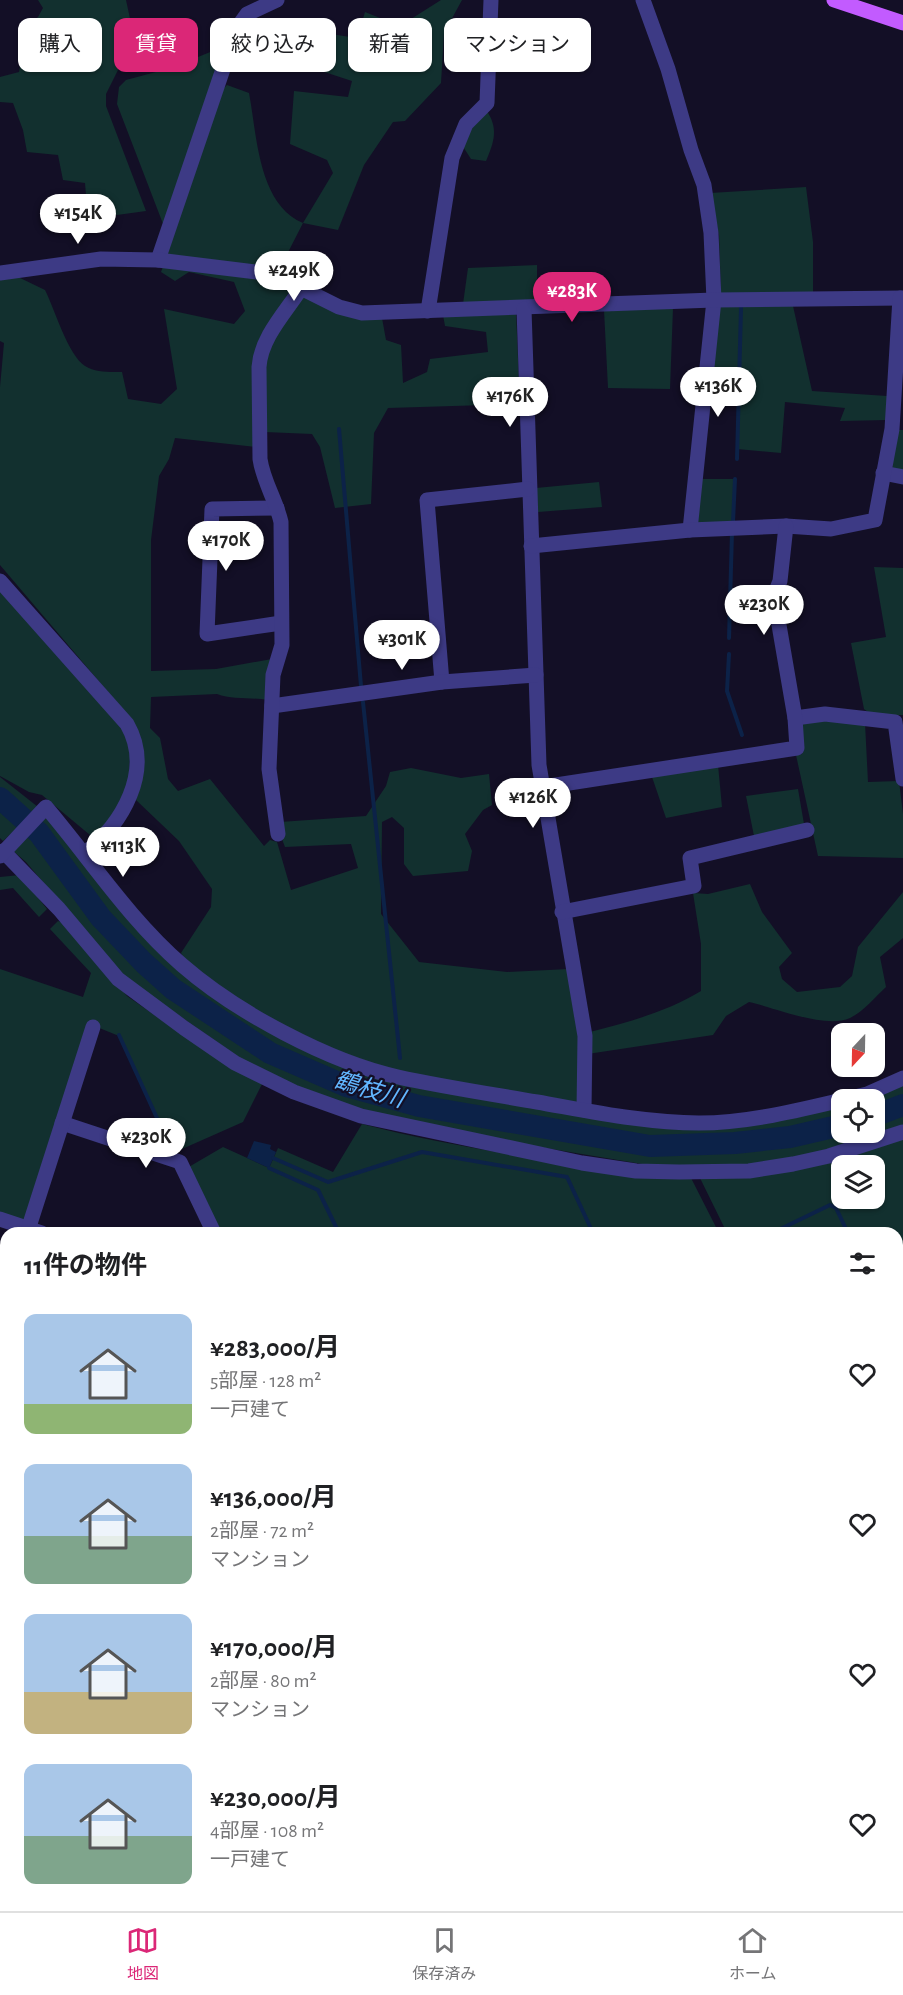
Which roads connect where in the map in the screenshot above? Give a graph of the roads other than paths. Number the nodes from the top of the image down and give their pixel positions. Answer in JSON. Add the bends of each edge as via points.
{"nodes":[{"id":1,"x":277,"y":0,"type":"edge"},
{"id":2,"x":491,"y":0,"type":"edge"},
{"id":3,"x":643,"y":0,"type":"edge"},
{"id":4,"x":834,"y":0,"type":"edge"},
{"id":5,"x":903,"y":23,"type":"edge"},
{"id":6,"x":158,"y":260,"type":"junction"},
{"id":7,"x":0,"y":273,"type":"edge"},
{"id":8,"x":302,"y":287,"type":"junction"},
{"id":9,"x":902,"y":298,"type":"edge"},
{"id":10,"x":714,"y":300,"type":"junction"},
{"id":11,"x":524,"y":309,"type":"junction"},
{"id":12,"x":428,"y":311,"type":"junction"},
{"id":13,"x":883,"y":473,"type":"junction"},
{"id":14,"x":903,"y":477,"type":"edge"},
{"id":15,"x":528,"y":489,"type":"junction"},
{"id":16,"x":277,"y":508,"type":"junction"},
{"id":17,"x":786,"y":526,"type":"junction"},
{"id":18,"x":690,"y":530,"type":"junction"},
{"id":19,"x":531,"y":546,"type":"junction"},
{"id":20,"x":0,"y":581,"type":"edge"},
{"id":21,"x":281,"y":623,"type":"junction"},
{"id":22,"x":536,"y":675,"type":"junction"},
{"id":23,"x":442,"y":682,"type":"junction"},
{"id":24,"x":272,"y":706,"type":"junction"},
{"id":25,"x":795,"y":718,"type":"junction"},
{"id":26,"x":903,"y":780,"type":"edge"},
{"id":27,"x":543,"y":787,"type":"junction"},
{"id":28,"x":807,"y":830,"type":"dead end"},
{"id":29,"x":278,"y":834,"type":"dead end"},
{"id":30,"x":4,"y":851,"type":"edge"},
{"id":31,"x":85,"y":853,"type":"junction"},
{"id":32,"x":562,"y":912,"type":"junction"},
{"id":33,"x":93,"y":1027,"type":"dead end"},
{"id":34,"x":903,"y":1078,"type":"edge"},
{"id":35,"x":878,"y":1089,"type":"edge"},
{"id":36,"x":831,"y":1103,"type":"edge"},
{"id":37,"x":584,"y":1110,"type":"junction"},
{"id":38,"x":62,"y":1123,"type":"junction"},
{"id":39,"x":903,"y":1132,"type":"edge"},
{"id":40,"x":0,"y":1219,"type":"edge"},
{"id":41,"x":21,"y":1227,"type":"edge"},
{"id":42,"x":33,"y":1227,"type":"edge"},
{"id":43,"x":211,"y":1227,"type":"edge"}],
"edges":[{"from":1,"to":6,"type":"street","via":[[247,14],[237,27]]},
{"from":2,"to":12,"type":"street","via":[[487,103],[466,124],[452,158]]},
{"from":3,"to":10,"type":"street","via":[[704,185]]},
{"from":4,"to":5,"type":"main road"},
{"from":6,"to":7,"type":"street","via":[[101,259]]},
{"from":6,"to":8,"type":"street","via":[[273,274]]},
{"from":8,"to":12,"type":"street","via":[[339,307],[362,313]]},
{"from":8,"to":16,"type":"street","via":[[260,353],[260,459]]},
{"from":9,"to":10,"type":"street"},
{"from":9,"to":13,"type":"street","via":[[892,429]]},
{"from":10,"to":11,"type":"street"},
{"from":10,"to":18,"type":"street"},
{"from":11,"to":12,"type":"street"},
{"from":11,"to":15,"type":"street"},
{"from":13,"to":14,"type":"street"},
{"from":13,"to":17,"type":"street","via":[[876,520],[831,529]]},
{"from":15,"to":19,"type":"street"},
{"from":15,"to":23,"type":"street","via":[[427,500]]},
{"from":16,"to":21,"type":"street","via":[[281,522]]},
{"from":16,"to":21,"type":"street","via":[[212,509],[207,634]]},
{"from":17,"to":18,"type":"street"},
{"from":17,"to":25,"type":"street","via":[[780,581],[774,596]]},
{"from":18,"to":19,"type":"street"},
{"from":19,"to":22,"type":"street"},
{"from":20,"to":31,"type":"street","via":[[120,715],[134,736],[136,773],[132,792],[116,823]]},
{"from":21,"to":24,"type":"street","via":[[282,645],[273,675]]},
{"from":22,"to":23,"type":"street"},
{"from":22,"to":27,"type":"street"},
{"from":23,"to":24,"type":"street"},
{"from":24,"to":29,"type":"street","via":[[269,769]]},
{"from":25,"to":26,"type":"street","via":[[825,714],[896,722]]},
{"from":25,"to":27,"type":"street","via":[[796,748]]},
{"from":27,"to":32,"type":"street"},
{"from":28,"to":32,"type":"street","via":[[690,858],[694,886]]},
{"from":30,"to":31,"type":"street","via":[[46,807]]},
{"from":30,"to":39,"type":"street","via":[[118,979],[184,1028],[235,1063],[294,1092],[361,1116],[582,1163],[668,1172],[749,1171],[793,1164]]},
{"from":31,"to":37,"type":"street","via":[[128,912],[183,965],[230,1001],[289,1034],[396,1077]]},
{"from":32,"to":37,"type":"street","via":[[585,1036]]},
{"from":33,"to":38,"type":"street"},
{"from":34,"to":35,"type":"street"},
{"from":36,"to":37,"type":"street","via":[[775,1116],[698,1123]]},
{"from":38,"to":42,"type":"street"},
{"from":38,"to":43,"type":"street","via":[[180,1162]]},
{"from":40,"to":41,"type":"street"}]}
